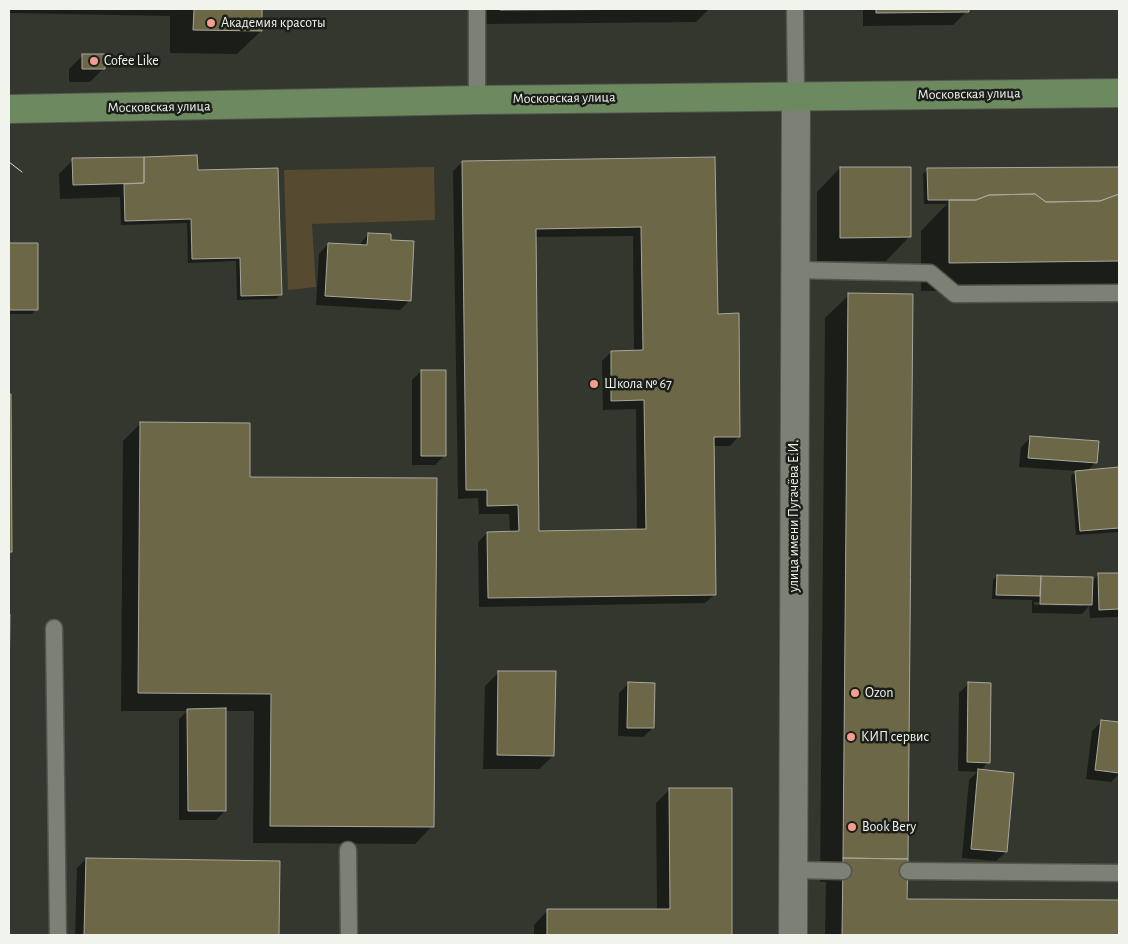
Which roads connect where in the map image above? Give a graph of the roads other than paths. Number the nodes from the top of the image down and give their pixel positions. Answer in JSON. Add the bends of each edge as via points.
{"nodes":[{"id":1,"x":477,"y":9,"type":"edge"},
{"id":2,"x":795,"y":9,"type":"edge"},
{"id":3,"x":1119,"y":92,"type":"edge"},
{"id":4,"x":796,"y":97,"type":"junction"},
{"id":5,"x":477,"y":100,"type":"junction"},
{"id":6,"x":9,"y":109,"type":"edge"},
{"id":7,"x":795,"y":270,"type":"junction"},
{"id":8,"x":1119,"y":293,"type":"edge"},
{"id":9,"x":54,"y":628,"type":"dead end"},
{"id":10,"x":348,"y":850,"type":"dead end"},
{"id":11,"x":793,"y":870,"type":"junction"},
{"id":12,"x":843,"y":871,"type":"dead end"},
{"id":13,"x":908,"y":871,"type":"dead end"},
{"id":14,"x":1119,"y":873,"type":"edge"},
{"id":15,"x":58,"y":935,"type":"edge"},
{"id":16,"x":349,"y":935,"type":"edge"},
{"id":17,"x":793,"y":935,"type":"edge"}],
"edges":[{"from":1,"to":5,"type":"lane"},
{"from":2,"to":4,"type":"lane"},
{"from":3,"to":4,"type":"main road","name":"Московская улица"},
{"from":4,"to":5,"type":"main road","name":"Московская улица"},
{"from":4,"to":7,"type":"street","name":"улица имени Пугачёва Е.И."},
{"from":5,"to":6,"type":"main road","name":"Московская улица"},
{"from":7,"to":8,"type":"lane","via":[[930,273],[955,294]]},
{"from":7,"to":11,"type":"street","name":"улица имени Пугачёва Е.И."},
{"from":9,"to":15,"type":"lane"},
{"from":10,"to":16,"type":"lane"},
{"from":11,"to":12,"type":"lane"},
{"from":11,"to":17,"type":"street","name":"улица имени Пугачёва Е.И."},
{"from":13,"to":14,"type":"lane"}]}
